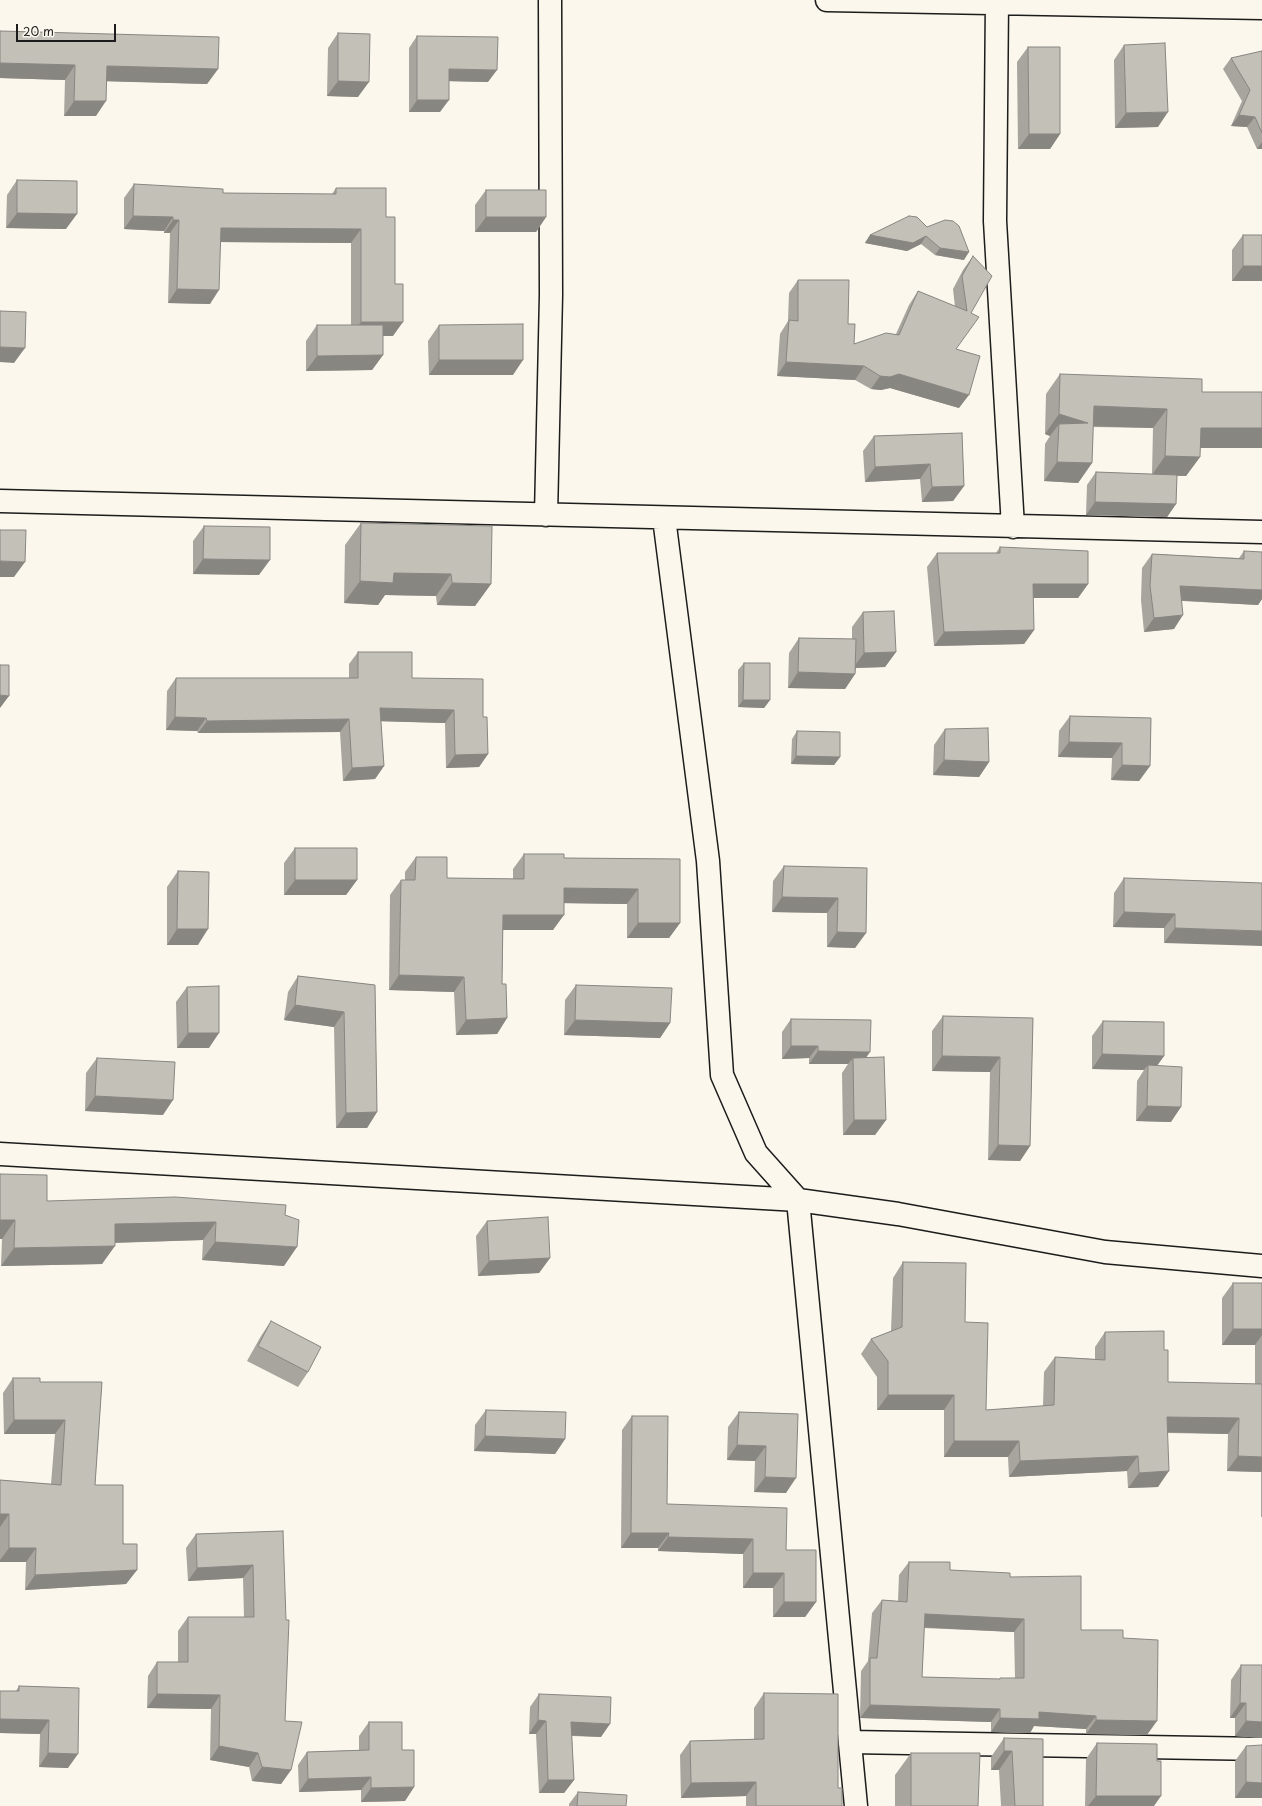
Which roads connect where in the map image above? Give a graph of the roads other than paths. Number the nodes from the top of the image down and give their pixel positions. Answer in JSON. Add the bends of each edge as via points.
{"nodes":[{"id":1,"x":550,"y":0,"type":"edge"},
{"id":2,"x":827,"y":0,"type":"edge"},
{"id":3,"x":997,"y":2,"type":"edge"},
{"id":4,"x":1262,"y":8,"type":"edge"},
{"id":5,"x":0,"y":501,"type":"edge"},
{"id":6,"x":546,"y":515,"type":"junction"},
{"id":7,"x":664,"y":518,"type":"junction"},
{"id":8,"x":1013,"y":527,"type":"junction"},
{"id":9,"x":1262,"y":532,"type":"edge"},
{"id":10,"x":0,"y":1154,"type":"edge"},
{"id":11,"x":798,"y":1200,"type":"junction"},
{"id":12,"x":1262,"y":1266,"type":"edge"},
{"id":13,"x":850,"y":1742,"type":"junction"},
{"id":14,"x":1262,"y":1749,"type":"edge"},
{"id":15,"x":856,"y":1806,"type":"edge"}],
"edges":[{"from":1,"to":6,"type":"street","via":[[551,295]]},
{"from":2,"to":3,"type":"street"},
{"from":3,"to":4,"type":"street"},
{"from":3,"to":8,"type":"street","via":[[995,221]]},
{"from":5,"to":6,"type":"street"},
{"from":6,"to":7,"type":"street"},
{"from":7,"to":8,"type":"street"},
{"from":7,"to":11,"type":"street","via":[[708,861],[722,1075],[756,1154]]},
{"from":8,"to":9,"type":"street"},
{"from":10,"to":11,"type":"street"},
{"from":11,"to":12,"type":"street","via":[[898,1214],[1105,1252]]},
{"from":11,"to":13,"type":"street"},
{"from":13,"to":14,"type":"street"},
{"from":13,"to":15,"type":"street"}]}
